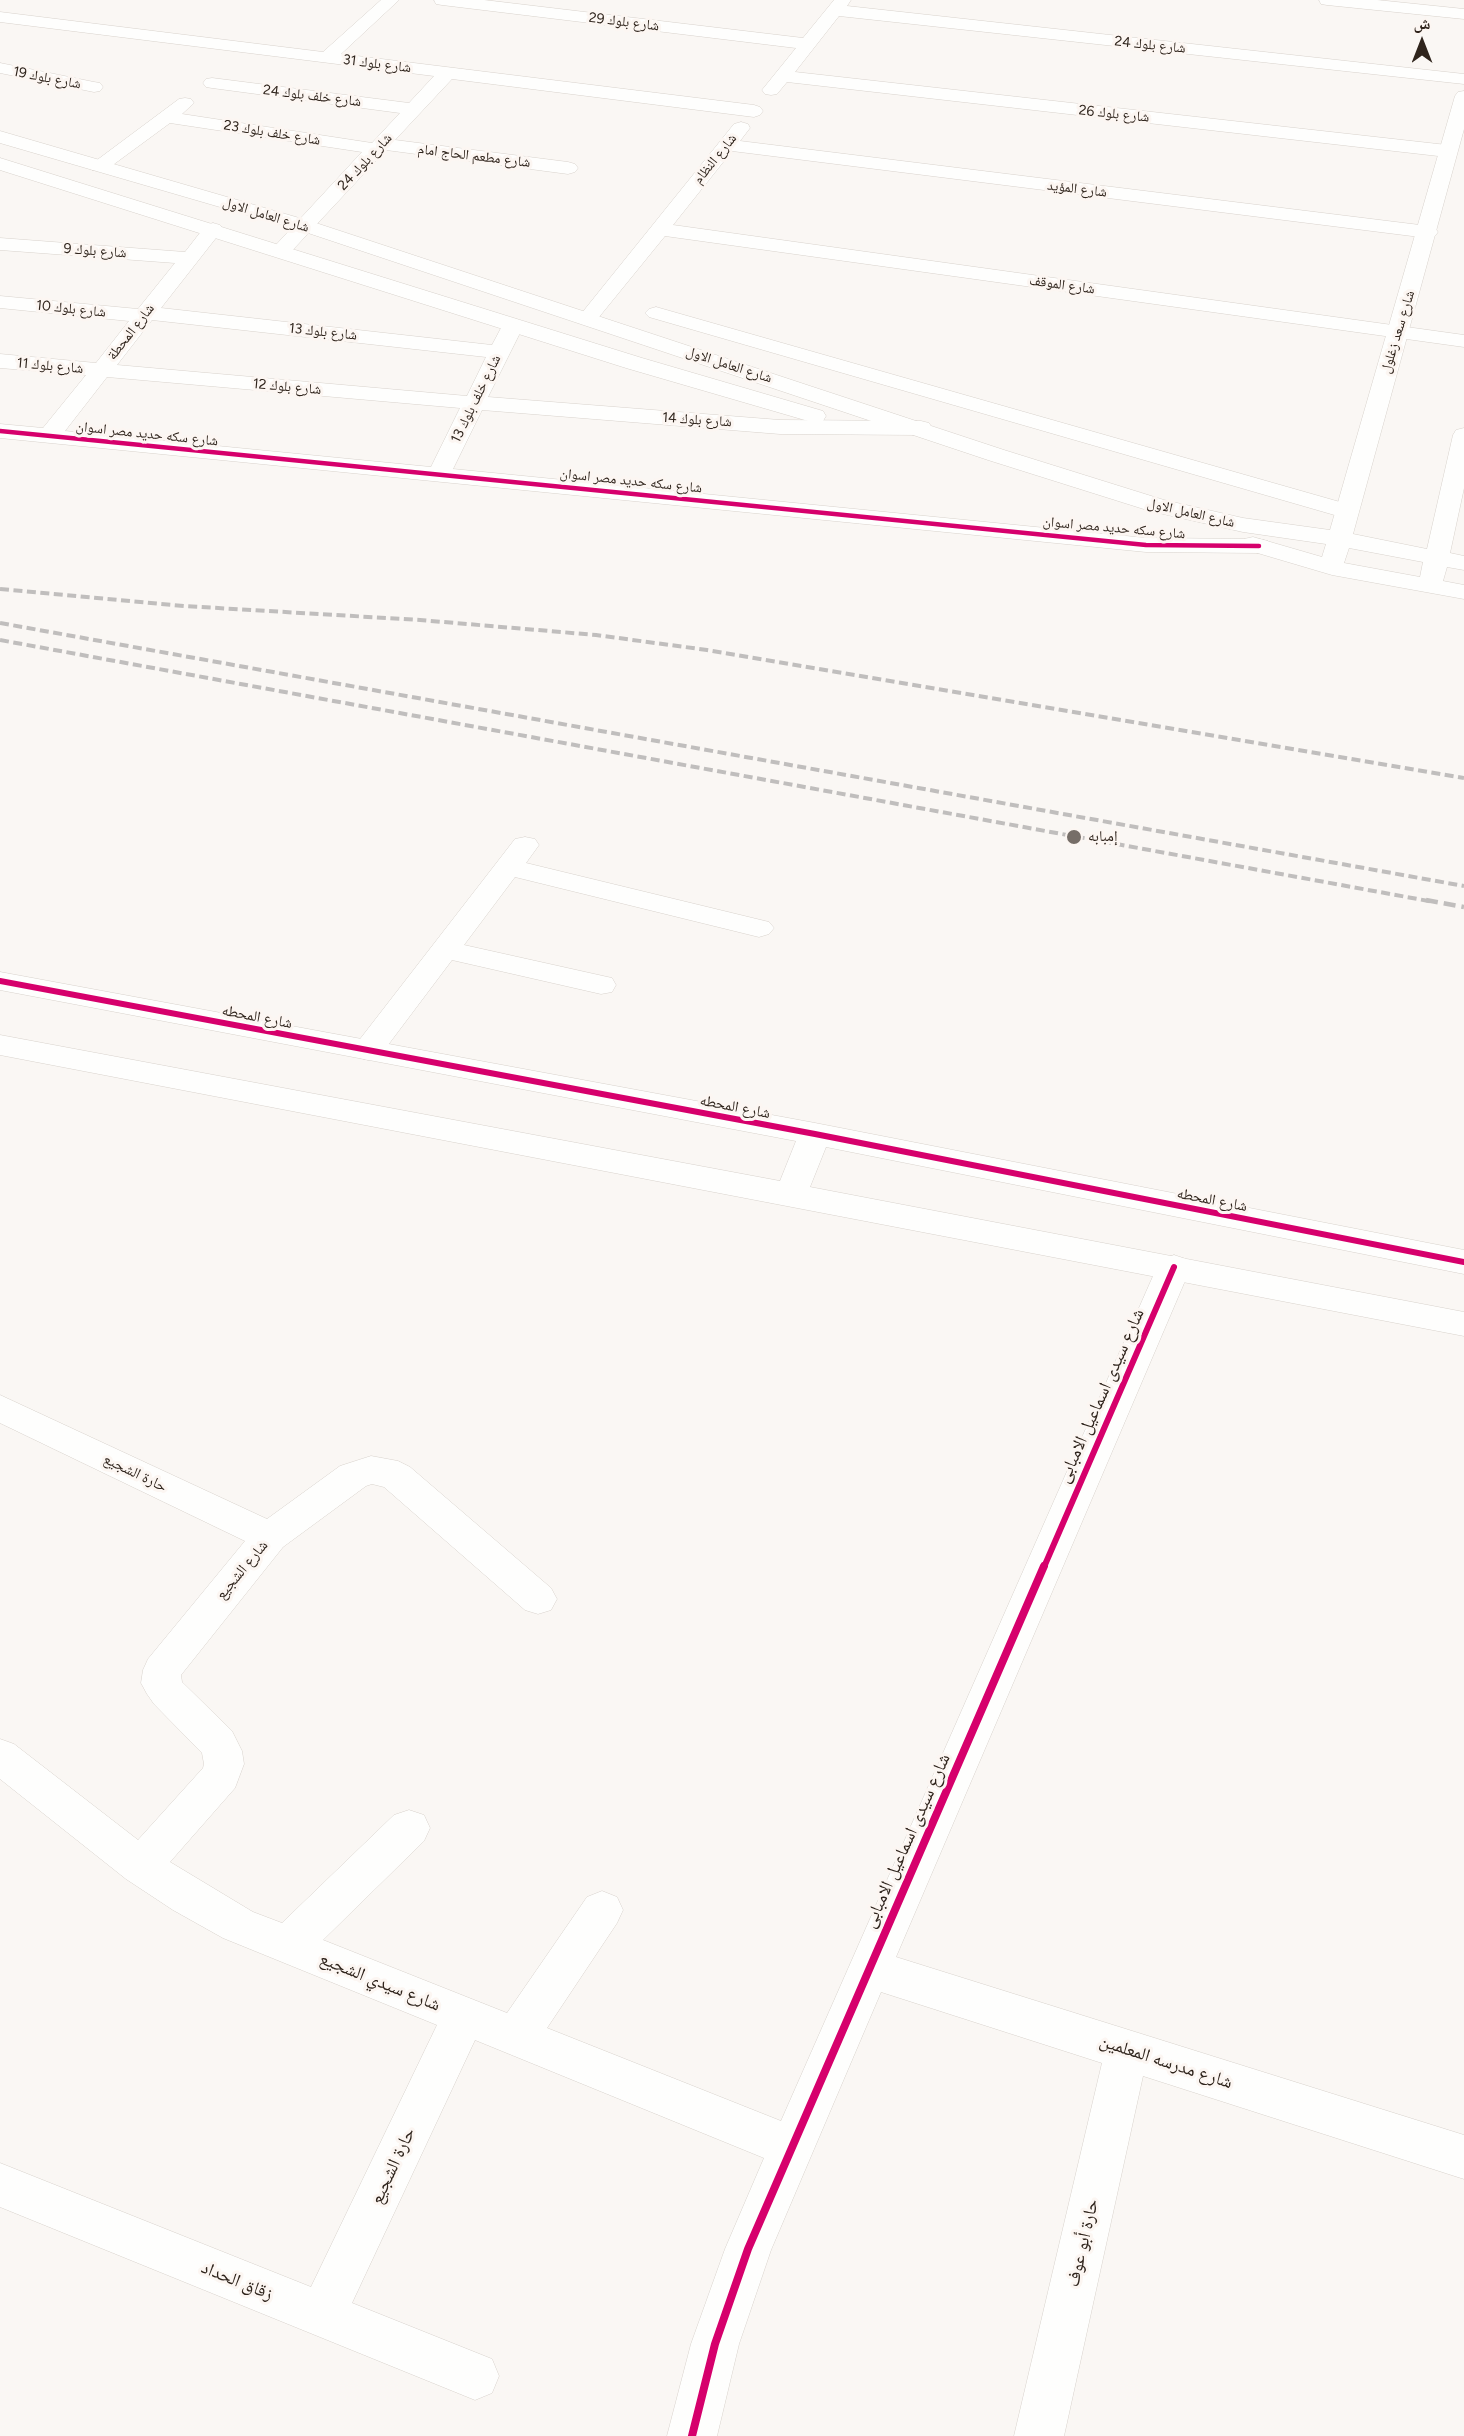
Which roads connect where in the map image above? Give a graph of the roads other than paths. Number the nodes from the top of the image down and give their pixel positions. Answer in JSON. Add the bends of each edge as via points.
{"nodes":[{"id":1,"x":391,"y":0,"type":"edge"},
{"id":2,"x":442,"y":0,"type":"edge"},
{"id":3,"x":1327,"y":0,"type":"edge"},
{"id":4,"x":839,"y":5,"type":"edge"},
{"id":5,"x":1464,"y":14,"type":"edge"},
{"id":6,"x":0,"y":17,"type":"edge"},
{"id":7,"x":807,"y":44,"type":"junction"},
{"id":8,"x":327,"y":58,"type":"junction"},
{"id":9,"x":0,"y":68,"type":"edge"},
{"id":10,"x":447,"y":73,"type":"junction"},
{"id":11,"x":782,"y":76,"type":"junction"},
{"id":12,"x":1464,"y":79,"type":"edge"},
{"id":13,"x":94,"y":87,"type":"dead end"},
{"id":14,"x":1464,"y":96,"type":"edge"},
{"id":15,"x":413,"y":109,"type":"junction"},
{"id":16,"x":754,"y":111,"type":"junction"},
{"id":17,"x":166,"y":117,"type":"junction"},
{"id":18,"x":0,"y":136,"type":"edge"},
{"id":19,"x":727,"y":145,"type":"junction"},
{"id":20,"x":379,"y":147,"type":"junction"},
{"id":21,"x":1447,"y":152,"type":"junction"},
{"id":22,"x":0,"y":165,"type":"edge"},
{"id":23,"x":99,"y":166,"type":"junction"},
{"id":24,"x":568,"y":168,"type":"dead end"},
{"id":25,"x":306,"y":226,"type":"junction"},
{"id":26,"x":213,"y":229,"type":"junction"},
{"id":27,"x":659,"y":229,"type":"junction"},
{"id":28,"x":1428,"y":232,"type":"junction"},
{"id":29,"x":0,"y":244,"type":"edge"},
{"id":30,"x":281,"y":250,"type":"junction"},
{"id":31,"x":189,"y":258,"type":"junction"},
{"id":32,"x":0,"y":302,"type":"edge"},
{"id":33,"x":656,"y":313,"type":"dead end"},
{"id":34,"x":144,"y":314,"type":"junction"},
{"id":35,"x":588,"y":318,"type":"junction"},
{"id":36,"x":514,"y":323,"type":"junction"},
{"id":37,"x":1399,"y":332,"type":"junction"},
{"id":38,"x":1464,"y":341,"type":"edge"},
{"id":39,"x":500,"y":352,"type":"junction"},
{"id":40,"x":0,"y":361,"type":"edge"},
{"id":41,"x":101,"y":370,"type":"junction"},
{"id":42,"x":474,"y":403,"type":"junction"},
{"id":43,"x":857,"y":428,"type":"junction"},
{"id":44,"x":921,"y":428,"type":"junction"},
{"id":45,"x":0,"y":432,"type":"edge"},
{"id":46,"x":1464,"y":435,"type":"edge"},
{"id":47,"x":49,"y":436,"type":"junction"},
{"id":48,"x":439,"y":474,"type":"junction"},
{"id":49,"x":1346,"y":511,"type":"junction"},
{"id":50,"x":1339,"y":539,"type":"junction"},
{"id":51,"x":1259,"y":546,"type":"junction"},
{"id":52,"x":1437,"y":558,"type":"junction"},
{"id":53,"x":1464,"y":563,"type":"edge"},
{"id":54,"x":1332,"y":568,"type":"junction"},
{"id":55,"x":1430,"y":586,"type":"junction"},
{"id":56,"x":1464,"y":592,"type":"edge"},
{"id":57,"x":759,"y":928,"type":"dead end"},
{"id":58,"x":446,"y":950,"type":"junction"},
{"id":59,"x":0,"y":981,"type":"edge"},
{"id":60,"x":601,"y":985,"type":"dead end"},
{"id":61,"x":0,"y":1045,"type":"edge"},
{"id":62,"x":368,"y":1050,"type":"junction"},
{"id":63,"x":815,"y":1134,"type":"junction"},
{"id":64,"x":791,"y":1194,"type":"junction"},
{"id":65,"x":1464,"y":1262,"type":"edge"},
{"id":66,"x":1174,"y":1267,"type":"junction"},
{"id":67,"x":1464,"y":1324,"type":"edge"},
{"id":68,"x":0,"y":1408,"type":"edge"},
{"id":69,"x":270,"y":1538,"type":"junction"},
{"id":70,"x":538,"y":1599,"type":"dead end"},
{"id":71,"x":0,"y":1756,"type":"edge"},
{"id":72,"x":409,"y":1828,"type":"dead end"},
{"id":73,"x":141,"y":1866,"type":"junction"},
{"id":74,"x":602,"y":1910,"type":"dead end"},
{"id":75,"x":289,"y":1945,"type":"junction"},
{"id":76,"x":868,"y":1968,"type":"junction"},
{"id":77,"x":465,"y":2016,"type":"junction"},
{"id":78,"x":516,"y":2037,"type":"junction"},
{"id":79,"x":1126,"y":2050,"type":"junction"},
{"id":80,"x":793,"y":2148,"type":"junction"},
{"id":81,"x":1464,"y":2157,"type":"edge"},
{"id":82,"x":0,"y":2185,"type":"edge"},
{"id":83,"x":322,"y":2315,"type":"junction"},
{"id":84,"x":475,"y":2376,"type":"dead end"},
{"id":85,"x":692,"y":2436,"type":"edge"},
{"id":86,"x":1039,"y":2436,"type":"edge"}],
"edges":[{"from":1,"to":8,"type":"street"},
{"from":2,"to":7,"type":"street","name":"شارع بلوك 29"},
{"from":3,"to":5,"type":"street"},
{"from":4,"to":7,"type":"street","name":"شارع النظام"},
{"from":4,"to":12,"type":"street","name":"شارع بلوك 24"},
{"from":6,"to":8,"type":"street","name":"شارع بلوك 31"},
{"from":7,"to":11,"type":"street","name":"شارع النظام"},
{"from":8,"to":10,"type":"street","name":"شارع بلوك 31"},
{"from":9,"to":13,"type":"street","name":"شارع بلوك 19"},
{"from":10,"to":15,"type":"street","name":"شارع بلوك 24"},
{"from":10,"to":16,"type":"street","name":"شارع بلوك 31"},
{"from":11,"to":16,"type":"street","name":"شارع النظام"},
{"from":11,"to":21,"type":"street","name":"شارع بلوك 26"},
{"from":14,"to":21,"type":"street","name":"شارع سعد زغلول"},
{"from":15,"to":17,"type":"street","name":"شارع خلف بلوك 24","via":[[217,80]]},
{"from":15,"to":20,"type":"street","name":"شارع بلوك 24"},
{"from":16,"to":19,"type":"street","name":"شارع النظام"},
{"from":17,"to":20,"type":"street","name":"شارع خلف بلوك 23"},
{"from":17,"to":23,"type":"street"},
{"from":18,"to":23,"type":"street","name":"شارع العامل الاول"},
{"from":19,"to":27,"type":"street","name":"شارع النظام"},
{"from":19,"to":28,"type":"street","name":"شارع المؤيد"},
{"from":20,"to":24,"type":"street","name":"شارع مطعم الحاج امام"},
{"from":20,"to":25,"type":"street","name":"شارع بلوك 24"},
{"from":21,"to":28,"type":"street","name":"شارع سعد زغلول"},
{"from":22,"to":26,"type":"street","name":"شارع العامل الاول"},
{"from":23,"to":25,"type":"street","name":"شارع العامل الاول"},
{"from":25,"to":30,"type":"street","name":"شارع بلوك 24"},
{"from":25,"to":35,"type":"street","name":"شارع العامل الاول"},
{"from":26,"to":30,"type":"street","name":"شارع العامل الاول"},
{"from":26,"to":31,"type":"street","name":"شارع المحطة"},
{"from":27,"to":35,"type":"street","name":"شارع النظام"},
{"from":27,"to":37,"type":"street","name":"شارع الموقف"},
{"from":28,"to":37,"type":"street","name":"شارع سعد زغلول"},
{"from":29,"to":31,"type":"street","name":"شارع بلوك 9"},
{"from":30,"to":36,"type":"street","name":"شارع العامل الاول"},
{"from":31,"to":34,"type":"street","name":"شارع المحطة"},
{"from":32,"to":34,"type":"street","name":"شارع بلوك 10"},
{"from":33,"to":49,"type":"street"},
{"from":34,"to":39,"type":"street","name":"شارع بلوك 13"},
{"from":34,"to":41,"type":"street","name":"شارع المحطة"},
{"from":35,"to":44,"type":"street","name":"شارع العامل الاول"},
{"from":36,"to":39,"type":"street","name":"شارع خلف بلوك 13"},
{"from":36,"to":43,"type":"street","name":"شارع العامل الاول","via":[[634,363]]},
{"from":37,"to":38,"type":"street","name":"شارع الموقف"},
{"from":37,"to":49,"type":"street","name":"شارع سعد زغلول"},
{"from":39,"to":42,"type":"street","name":"شارع خلف بلوك 13"},
{"from":40,"to":41,"type":"street","name":"شارع بلوك 11"},
{"from":41,"to":42,"type":"street","name":"شارع بلوك 12"},
{"from":41,"to":47,"type":"street","name":"شارع المحطة"},
{"from":42,"to":43,"type":"street","name":"شارع بلوك 14","via":[[780,427]]},
{"from":42,"to":48,"type":"street","name":"شارع خلف بلوك 13"},
{"from":43,"to":44,"type":"street","name":"شارع بلوك 14"},
{"from":43,"to":51,"type":"street","name":"شارع العامل الاول"},
{"from":44,"to":50,"type":"street","name":"شارع العامل الاول","via":[[1158,506],[1252,527]]},
{"from":45,"to":47,"type":"street","name":"شارع سكه حديد مصر اسوان"},
{"from":46,"to":52,"type":"street"},
{"from":47,"to":48,"type":"street","name":"شارع سكه حديد مصر اسوان"},
{"from":48,"to":51,"type":"street","name":"شارع سكه حديد مصر اسوان","via":[[1146,545]]},
{"from":49,"to":50,"type":"street","name":"شارع سعد زغلول"},
{"from":50,"to":52,"type":"street","name":"شارع العامل الاول"},
{"from":50,"to":54,"type":"street","name":"شارع سعد زغلول"},
{"from":51,"to":54,"type":"street","name":"شارع العامل الاول"},
{"from":52,"to":53,"type":"street","name":"شارع العامل الاول"},
{"from":52,"to":55,"type":"street"},
{"from":54,"to":55,"type":"street","name":"شارع العامل الاول"},
{"from":55,"to":56,"type":"street","name":"شارع العامل الاول"},
{"from":57,"to":58,"type":"street","via":[[517,856]]},
{"from":58,"to":60,"type":"street"},
{"from":58,"to":62,"type":"street"},
{"from":59,"to":62,"type":"street","name":"شارع المحطه"},
{"from":61,"to":64,"type":"street"},
{"from":62,"to":63,"type":"street","name":"شارع المحطه"},
{"from":63,"to":64,"type":"street"},
{"from":63,"to":65,"type":"street","name":"شارع المحطه"},
{"from":64,"to":66,"type":"street"},
{"from":66,"to":67,"type":"street"},
{"from":66,"to":76,"type":"street","name":"شارع سيدى اسماعيل الامبابى"},
{"from":68,"to":69,"type":"street","name":"حارة الشجيع"},
{"from":69,"to":70,"type":"street","name":"شارع الشجيع","via":[[353,1476],[371,1470],[385,1471],[397,1477]]},
{"from":69,"to":73,"type":"street","name":"شارع الشجيع","via":[[162,1670],[161,1683],[218,1743],[224,1764],[221,1776]]},
{"from":71,"to":73,"type":"street","name":"شارع سيدي الشجيع"},
{"from":72,"to":75,"type":"street"},
{"from":73,"to":75,"type":"street","name":"شارع سيدي الشجيع","via":[[238,1925]]},
{"from":74,"to":78,"type":"street"},
{"from":75,"to":77,"type":"street","name":"شارع سيدي الشجيع"},
{"from":76,"to":79,"type":"street","name":"شارع مدرسه المعلمين"},
{"from":76,"to":80,"type":"street","name":"شارع سيدى اسماعيل الامبابى"},
{"from":77,"to":78,"type":"street","name":"شارع سيدي الشجيع"},
{"from":77,"to":83,"type":"street","name":"حارة الشجيع"},
{"from":78,"to":80,"type":"street","name":"شارع سيدي الشجيع"},
{"from":79,"to":81,"type":"street","name":"شارع مدرسه المعلمين"},
{"from":79,"to":86,"type":"street","name":"حارة أبو عوف"},
{"from":80,"to":85,"type":"street","name":"شارع سيدى اسماعيل الامبابى","via":[[745,2259],[715,2344]]},
{"from":82,"to":83,"type":"street","name":"زقاق الحداد"},
{"from":83,"to":84,"type":"street","name":"زقاق الحداد"}]}
